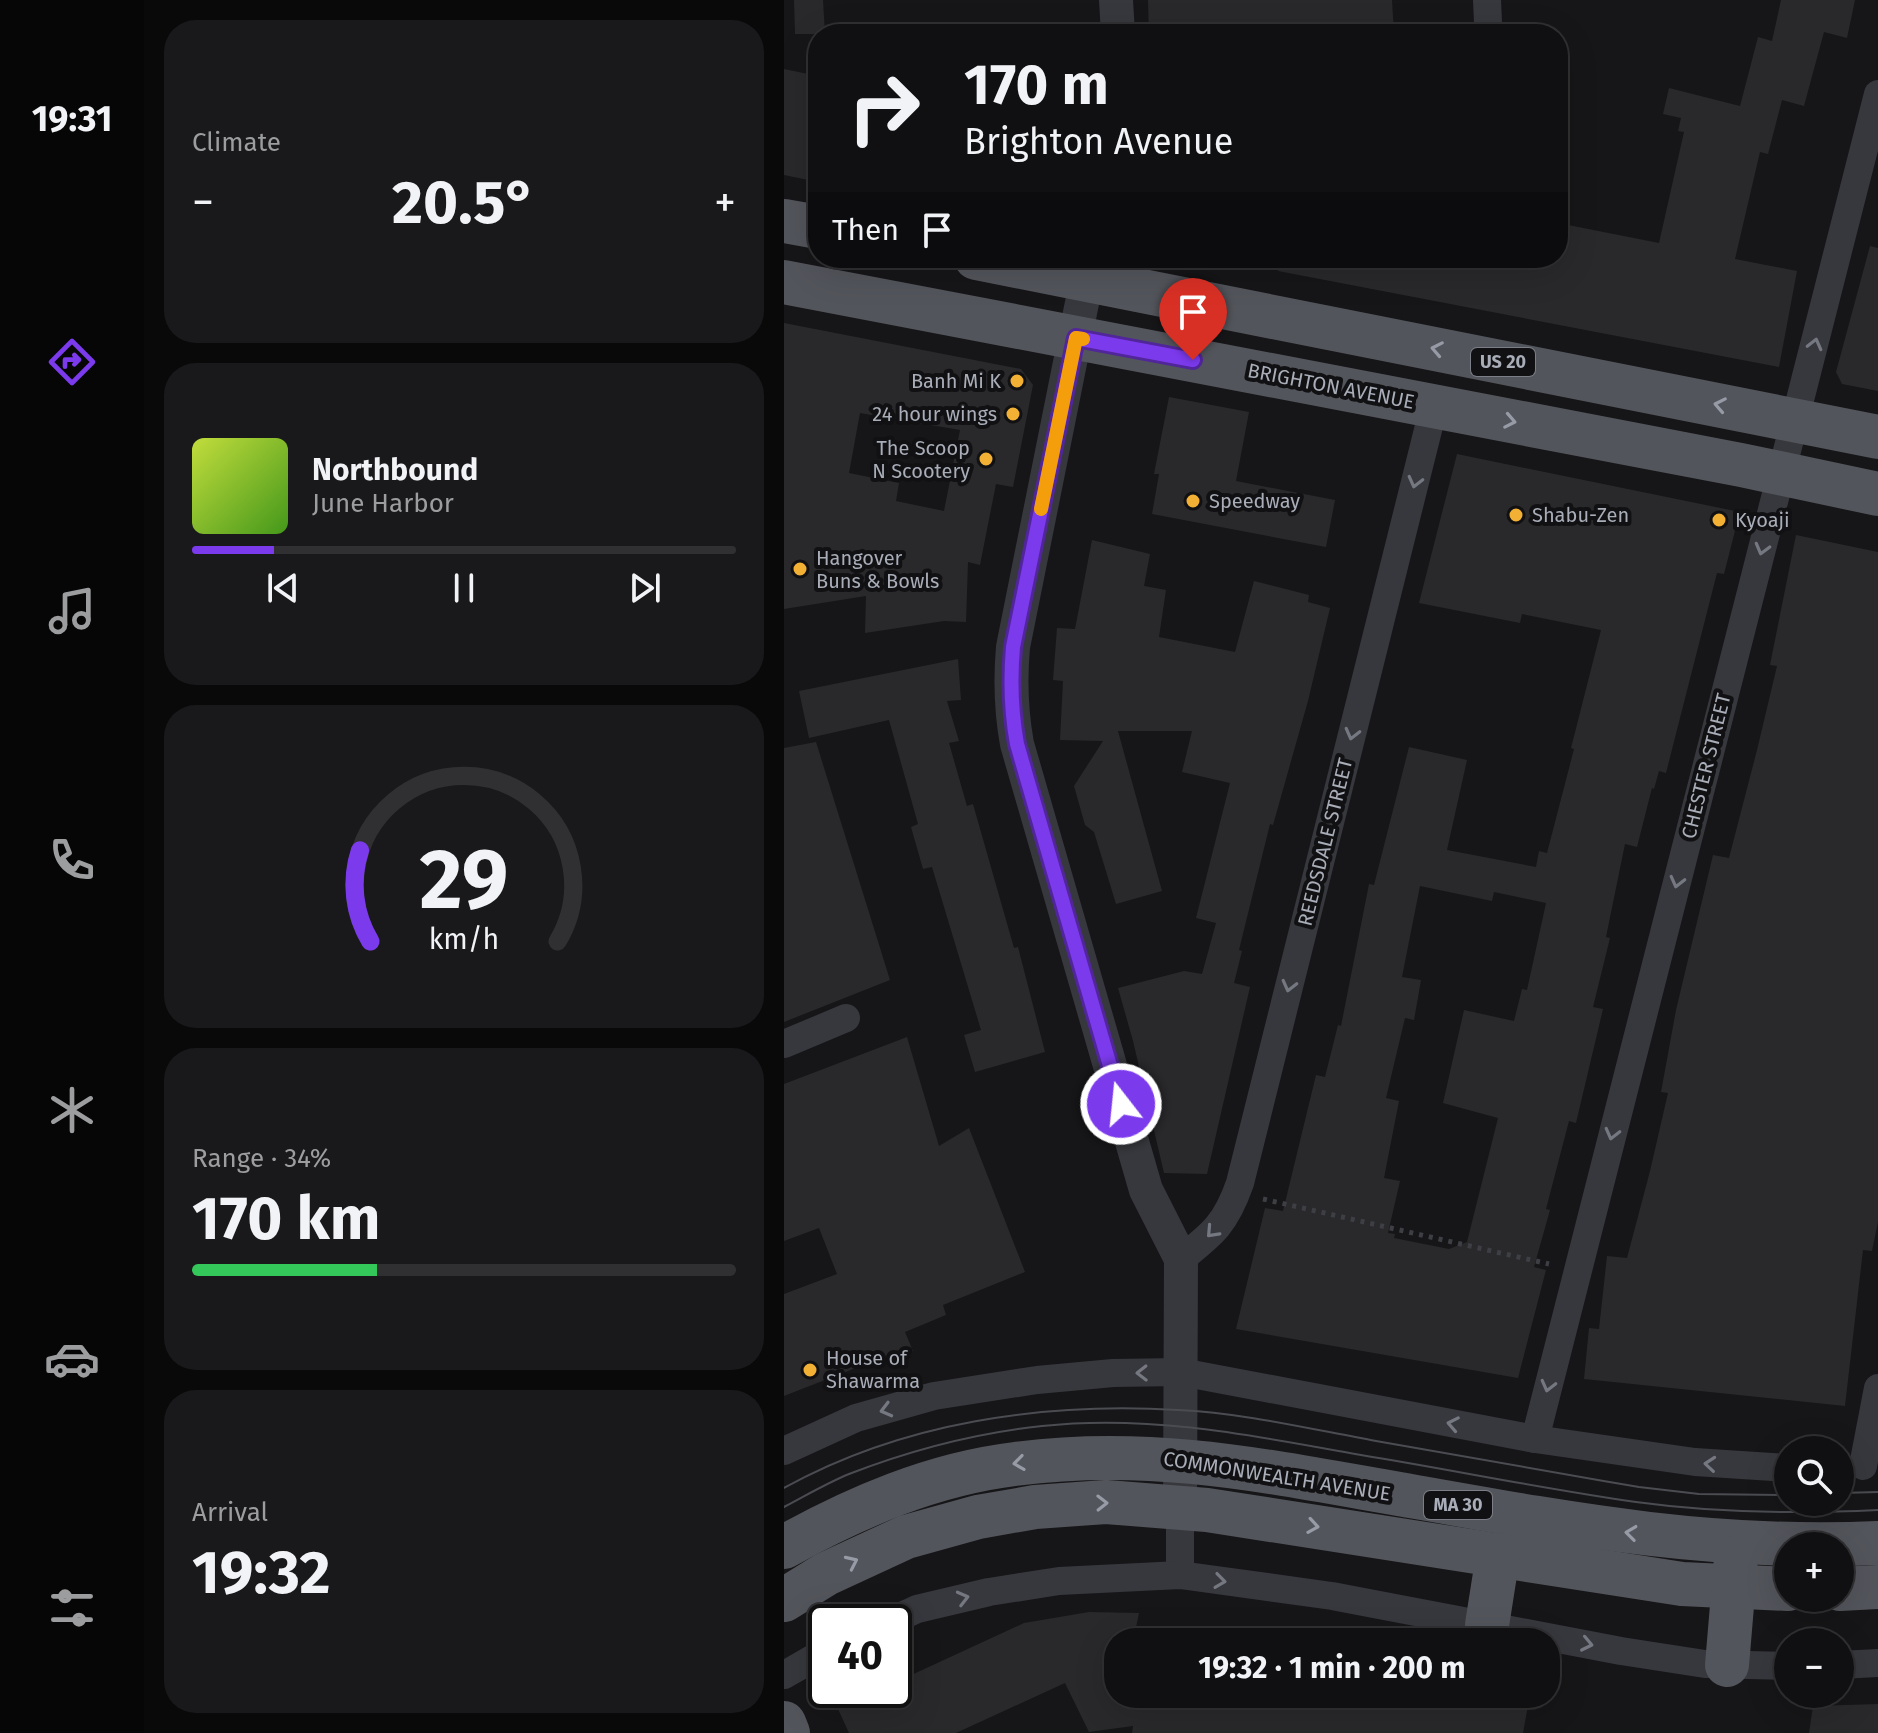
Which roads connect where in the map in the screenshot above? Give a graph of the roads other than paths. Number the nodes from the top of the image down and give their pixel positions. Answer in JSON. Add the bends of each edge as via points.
{"nodes":[{"id":1,"x":1116,"y":0,"type":"edge"},
{"id":2,"x":1117,"y":24,"type":"edge"},
{"id":3,"x":1878,"y":94,"type":"edge"},
{"id":4,"x":784,"y":221,"type":"edge"},
{"id":5,"x":808,"y":225,"type":"edge"},
{"id":6,"x":1090,"y":269,"type":"edge"},
{"id":7,"x":784,"y":282,"type":"edge"},
{"id":8,"x":1076,"y":338,"type":"junction"},
{"id":9,"x":1434,"y":406,"type":"junction"},
{"id":10,"x":1796,"y":420,"type":"junction"},
{"id":11,"x":1878,"y":437,"type":"edge"},
{"id":12,"x":1781,"y":473,"type":"junction"},
{"id":13,"x":1878,"y":494,"type":"edge"},
{"id":14,"x":846,"y":1018,"type":"dead end"},
{"id":15,"x":784,"y":1044,"type":"edge"},
{"id":16,"x":1181,"y":1259,"type":"junction"},
{"id":17,"x":1181,"y":1372,"type":"junction"},
{"id":18,"x":1878,"y":1388,"type":"edge"},
{"id":19,"x":1535,"y":1439,"type":"junction"},
{"id":20,"x":784,"y":1451,"type":"edge"},
{"id":21,"x":1180,"y":1459,"type":"junction"},
{"id":22,"x":1860,"y":1466,"type":"edge"},
{"id":23,"x":1774,"y":1467,"type":"edge"},
{"id":24,"x":1180,"y":1507,"type":"junction"},
{"id":25,"x":1878,"y":1543,"type":"edge"},
{"id":26,"x":1737,"y":1544,"type":"junction"},
{"id":27,"x":784,"y":1547,"type":"edge"},
{"id":28,"x":1498,"y":1555,"type":"junction"},
{"id":29,"x":1180,"y":1575,"type":"junction"},
{"id":30,"x":1734,"y":1587,"type":"junction"},
{"id":31,"x":1878,"y":1587,"type":"edge"},
{"id":32,"x":1774,"y":1588,"type":"edge"},
{"id":33,"x":1854,"y":1588,"type":"edge"},
{"id":34,"x":784,"y":1600,"type":"edge"},
{"id":35,"x":912,"y":1611,"type":"edge"},
{"id":36,"x":1487,"y":1625,"type":"junction"},
{"id":37,"x":808,"y":1661,"type":"edge"},
{"id":38,"x":1878,"y":1663,"type":"edge"},
{"id":39,"x":1854,"y":1664,"type":"edge"},
{"id":40,"x":1727,"y":1665,"type":"junction"},
{"id":41,"x":1774,"y":1666,"type":"edge"},
{"id":42,"x":784,"y":1675,"type":"edge"},
{"id":43,"x":784,"y":1723,"type":"edge"},
{"id":44,"x":788,"y":1733,"type":"edge"}],
"edges":[{"from":1,"to":2,"type":"street"},
{"from":10,"to":3,"type":"street","name":"CHESTER STREET","one_way":true},
{"from":4,"to":5,"type":"main road"},
{"from":6,"to":8,"type":"street"},
{"from":10,"to":6,"type":"main road","number":"US 20","one_way":true},
{"from":7,"to":8,"type":"main road","name":"BRIGHTON AVENUE"},
{"from":8,"to":9,"type":"main road","name":"BRIGHTON AVENUE"},
{"from":8,"to":16,"type":"street","via":[[1013,647],[1011,712],[1146,1190]]},
{"from":9,"to":12,"type":"main road","name":"BRIGHTON AVENUE","one_way":true},
{"from":9,"to":16,"type":"street","name":"REEDSDALE STREET","one_way":true,"via":[[1240,1183],[1229,1212],[1211,1236]]},
{"from":10,"to":11,"type":"main road","number":"US 20"},
{"from":10,"to":12,"type":"street","name":"CHESTER STREET"},
{"from":12,"to":13,"type":"main road","name":"BRIGHTON AVENUE"},
{"from":12,"to":19,"type":"street","name":"CHESTER STREET","one_way":true},
{"from":14,"to":15,"type":"street"},
{"from":16,"to":17,"type":"street"},
{"from":19,"to":17,"type":"street","one_way":true},
{"from":17,"to":20,"type":"street","one_way":true,"via":[[1037,1380],[934,1396],[856,1418]]},
{"from":17,"to":21,"type":"street"},
{"from":18,"to":22,"type":"street"},
{"from":23,"to":19,"type":"street","one_way":true,"via":[[1695,1462]]},
{"from":21,"to":24,"type":"street"},
{"from":26,"to":21,"type":"main road","name":"COMMONWEALTH AVENUE","number":"MA 30","one_way":true,"via":[[1604,1530]]},
{"from":21,"to":27,"type":"main road","name":"COMMONWEALTH AVENUE","number":"MA 30","one_way":true,"via":[[1100,1456],[972,1472],[872,1503]]},
{"from":24,"to":28,"type":"main road","number":"MA 30","one_way":true},
{"from":24,"to":29,"type":"street"},
{"from":34,"to":24,"type":"main road","number":"MA 30","one_way":true,"via":[[906,1537],[978,1517],[1106,1502]]},
{"from":25,"to":26,"type":"main road","name":"COMMONWEALTH AVENUE","number":"MA 30"},
{"from":26,"to":30,"type":"main road"},
{"from":28,"to":30,"type":"main road","number":"MA 30","via":[[1682,1584]]},
{"from":28,"to":36,"type":"main road"},
{"from":35,"to":29,"type":"street","one_way":true,"via":[[1059,1581]]},
{"from":29,"to":36,"type":"street","one_way":true},
{"from":30,"to":32,"type":"main road","number":"MA 30"},
{"from":30,"to":40,"type":"main road"},
{"from":31,"to":33,"type":"main road"},
{"from":36,"to":40,"type":"street","one_way":true},
{"from":37,"to":42,"type":"street"},
{"from":38,"to":39,"type":"street"},
{"from":40,"to":41,"type":"street"},
{"from":43,"to":44,"type":"main road"}]}
